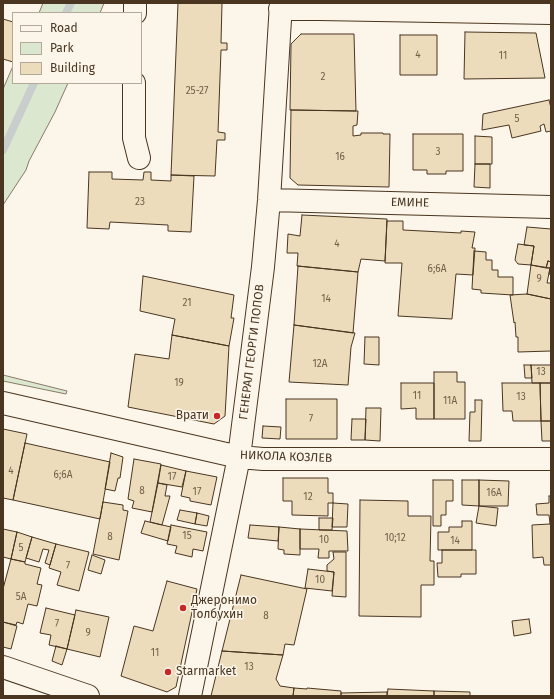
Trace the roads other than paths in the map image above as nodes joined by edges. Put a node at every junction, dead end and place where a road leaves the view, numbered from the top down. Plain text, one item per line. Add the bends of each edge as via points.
1 (280, 6) edge
2 (550, 13) edge
3 (134, 84) edge
4 (139, 158) dead end
5 (269, 200) junction
6 (551, 207) edge
7 (3, 403) edge
8 (239, 457) junction
9 (551, 459) edge
10 (3, 667) edge
11 (88, 696) edge
12 (190, 696) edge

1 - 2 street
1 - 5 street, ГЕНЕРАЛ ГЕОРГИ ПОПОВ
3 - 4 street via 134,138
5 - 6 street, ЕМИНЕ
5 - 8 street, ГЕНЕРАЛ ГЕОРГИ ПОПОВ
7 - 8 street, НИКОЛА КОЗЛЕВ
8 - 9 street, НИКОЛА КОЗЛЕВ
8 - 12 street, ГЕНЕРАЛ ГЕОРГИ ПОПОВ
10 - 11 street

